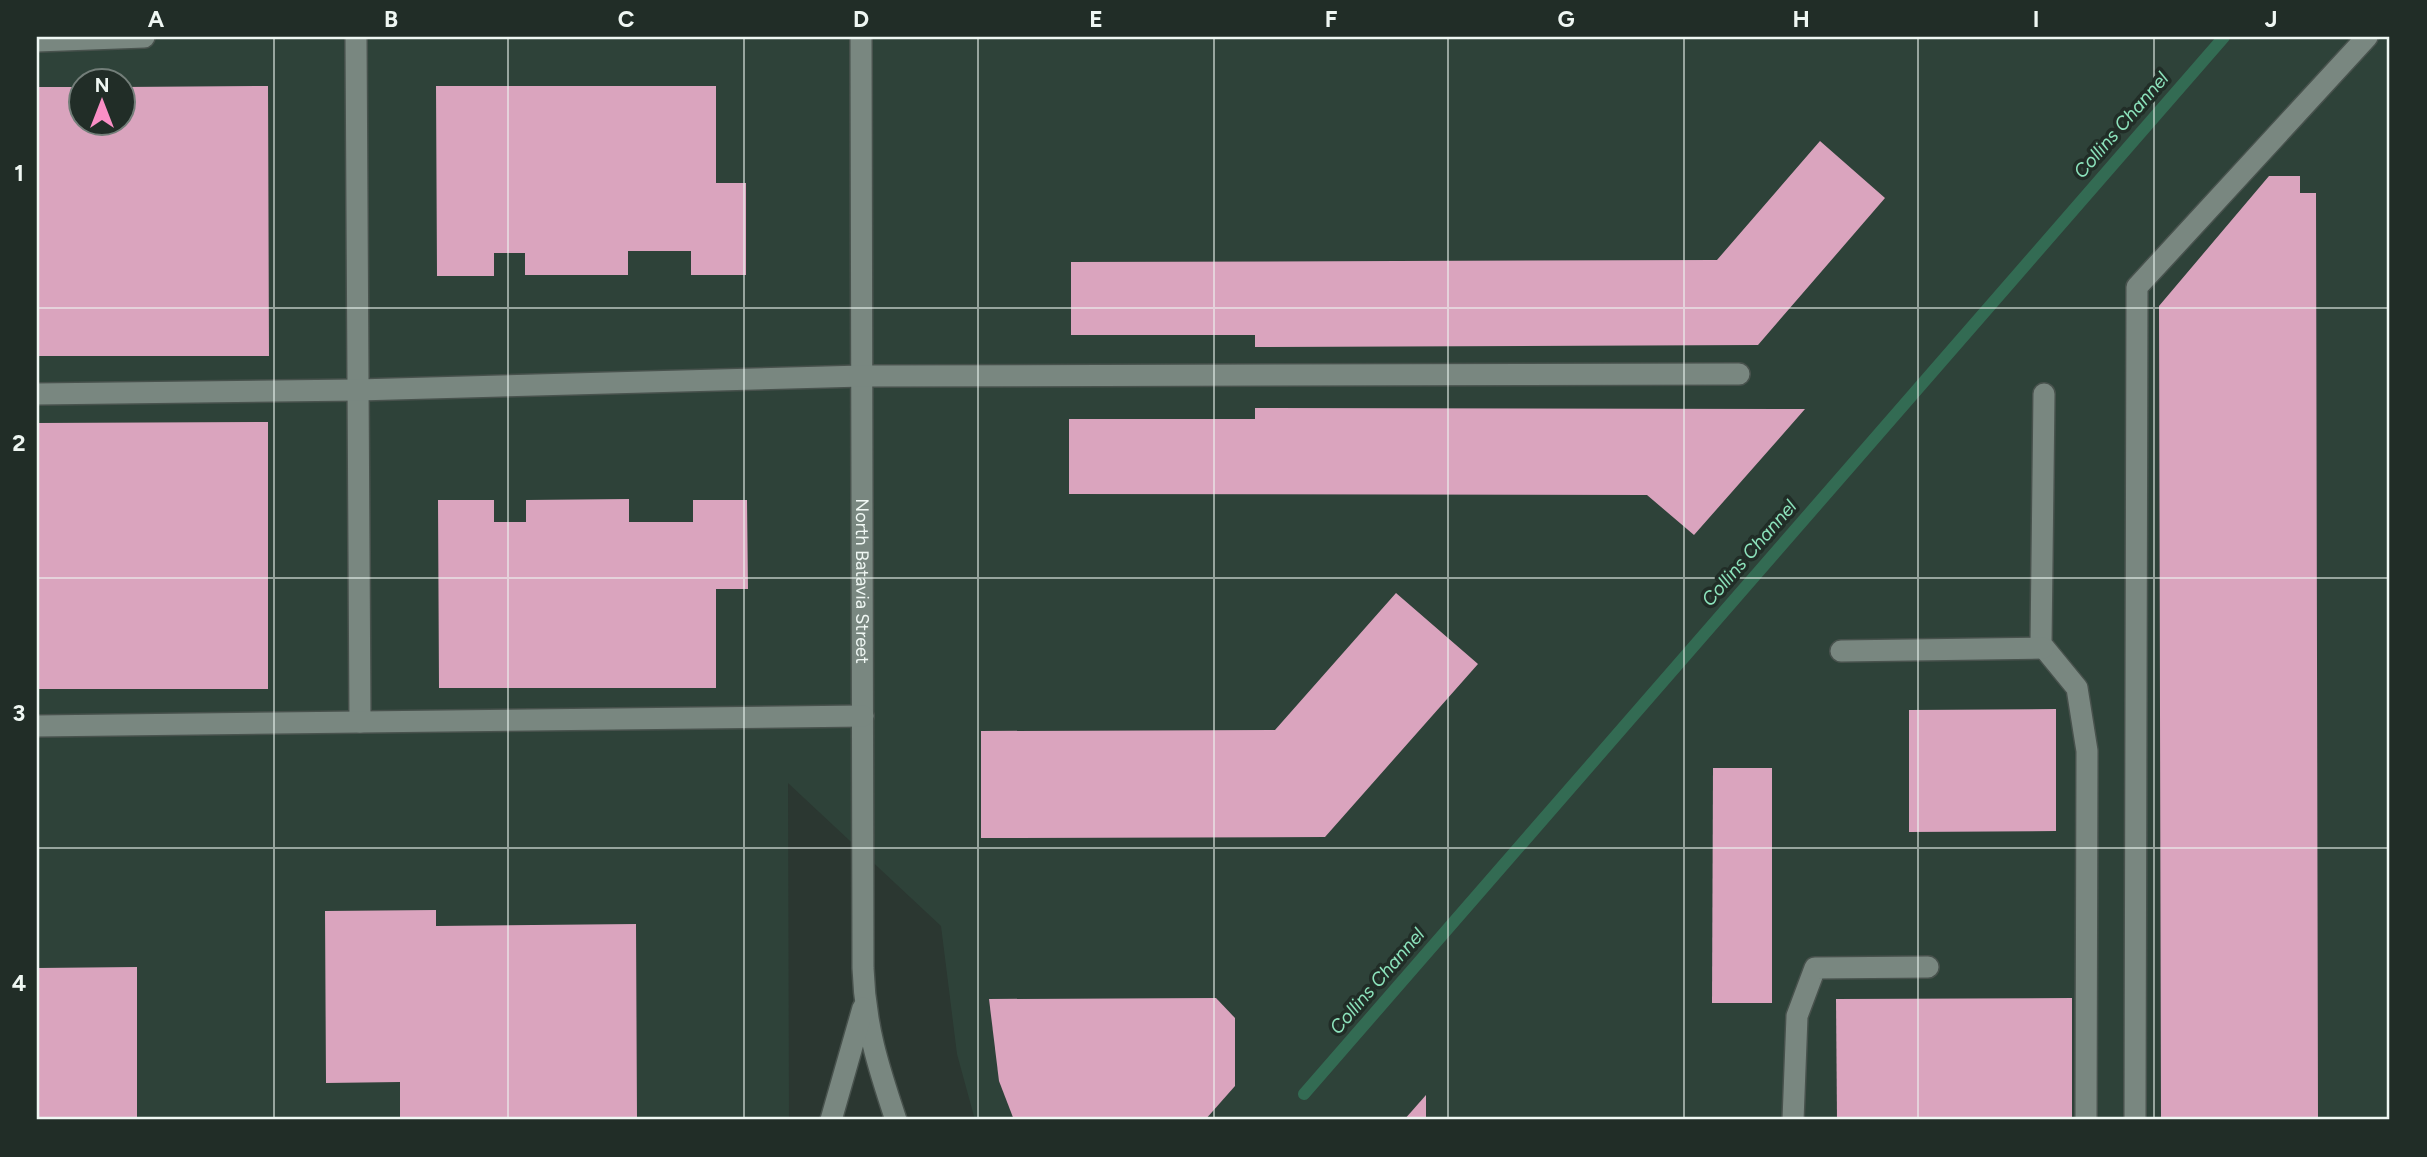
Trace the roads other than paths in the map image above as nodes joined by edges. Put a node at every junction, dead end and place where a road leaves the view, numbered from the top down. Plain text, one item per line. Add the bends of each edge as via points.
1 (144, 37) edge
2 (356, 37) edge
3 (861, 37) edge
4 (2367, 37) edge
5 (37, 41) edge
6 (1739, 374) dead end
7 (862, 376) junction
8 (358, 390) junction
9 (37, 394) edge
10 (2045, 394) dead end
11 (2043, 648) junction
12 (1841, 652) dead end
13 (863, 716) junction
14 (360, 722) junction
15 (37, 726) edge
16 (1928, 967) dead end
17 (864, 1003) junction
18 (831, 1120) edge
19 (896, 1120) edge
20 (1793, 1120) edge
21 (2086, 1120) edge
22 (2135, 1120) edge

1 - 5 street
2 - 8 street
3 - 7 street, North Batavia Street
4 - 22 street via 2137,287
6 - 7 street
7 - 8 street
7 - 13 street, North Batavia Street
8 - 9 street
8 - 14 street
10 - 11 street
11 - 12 street
11 - 21 street via 2077,688 2087,751
13 - 14 street
13 - 17 street, North Batavia Street
14 - 15 street
16 - 20 street via 1815,968 1797,1016
17 - 18 street
17 - 19 street, North Batavia Street via 871,1047

